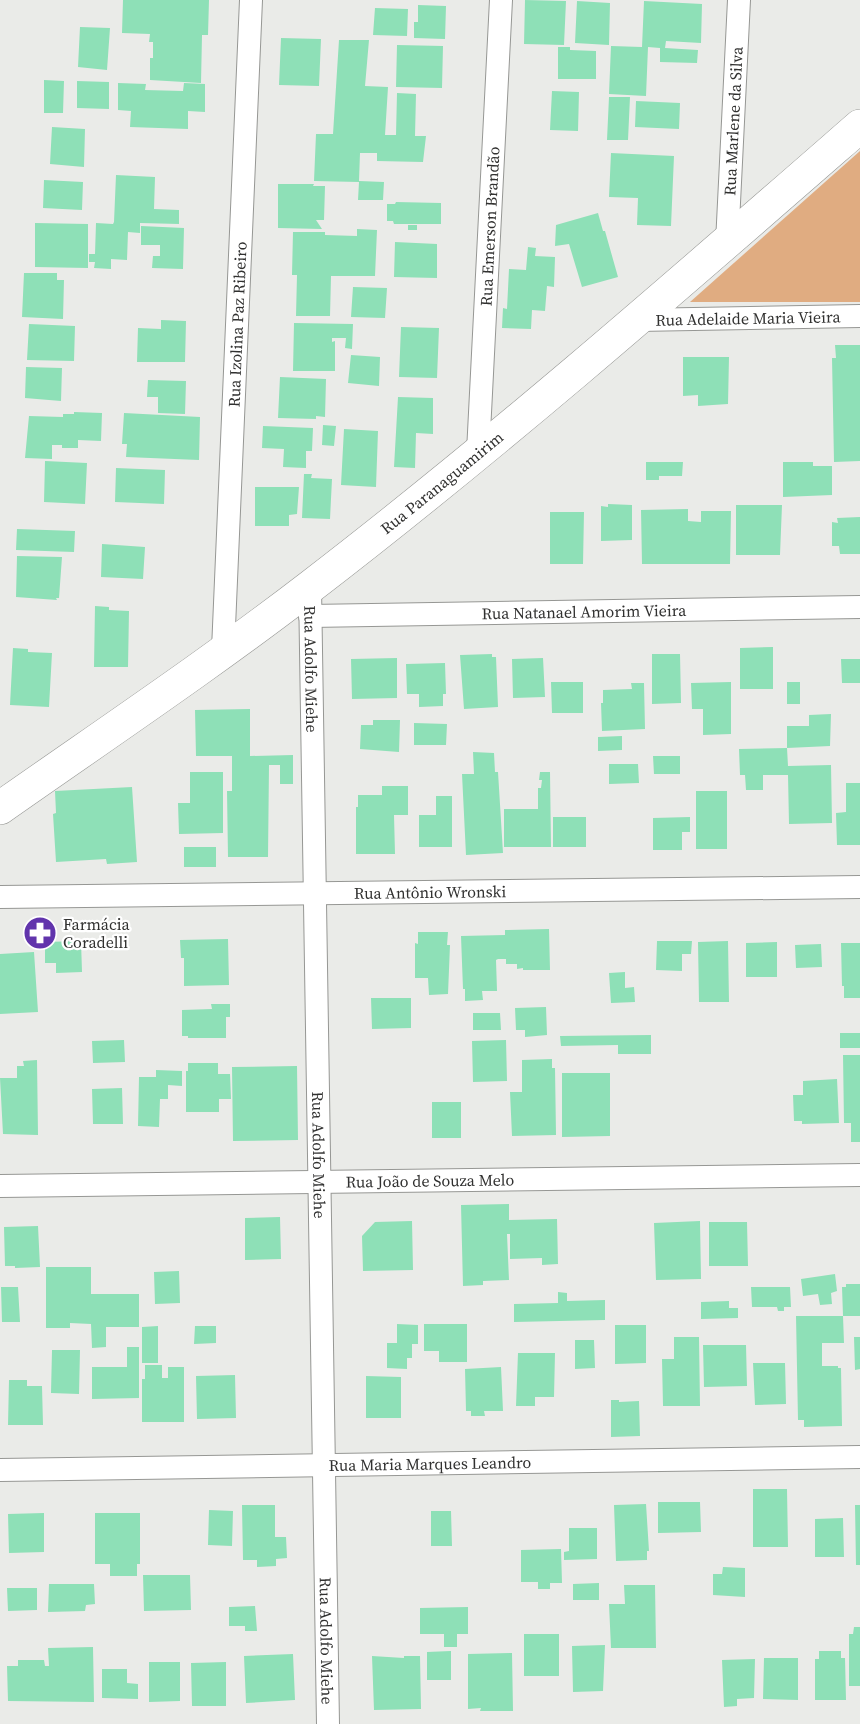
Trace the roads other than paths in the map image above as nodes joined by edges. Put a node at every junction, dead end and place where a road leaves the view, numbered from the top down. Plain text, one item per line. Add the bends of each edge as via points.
1 (251, 0) edge
2 (501, 0) edge
3 (739, 0) edge
4 (860, 126) edge
5 (727, 243) junction
6 (860, 315) edge
7 (637, 320) junction
8 (478, 452) junction
9 (310, 602) junction
10 (860, 607) edge
11 (223, 650) junction
12 (0, 808) edge
13 (860, 887) edge
14 (315, 893) junction
15 (0, 897) edge
16 (860, 1175) edge
17 (319, 1182) junction
18 (0, 1186) edge
19 (860, 1457) edge
20 (324, 1465) junction
21 (0, 1470) edge
22 (328, 1724) edge

1 - 11 street, Rua Izolina Paz Ribeiro
2 - 8 street, Rua Emerson Brandão
3 - 5 street, Rua Marlene da Silva
4 - 5 street, Rua Paranaguamirim
5 - 7 street, Rua Paranaguamirim
6 - 7 street, Rua Adelaide Maria Vieira
7 - 8 street, Rua Paranaguamirim
8 - 9 street, Rua Paranaguamirim
9 - 10 street, Rua Natanael Amorim Vieira
9 - 11 street, Rua Paranaguamirim
9 - 14 street, Rua Adolfo Miehe
11 - 12 street, Rua Paranaguamirim
13 - 14 street, Rua Antônio Wronski
14 - 15 street, Rua Antônio Wronski
14 - 17 street, Rua Adolfo Miehe
16 - 17 street, Rua João de Souza Melo
17 - 18 street, Rua João de Souza Melo
17 - 20 street, Rua Adolfo Miehe
19 - 20 street, Rua Maria Marques Leandro
20 - 21 street, Rua Maria Marques Leandro
20 - 22 street, Rua Adolfo Miehe

